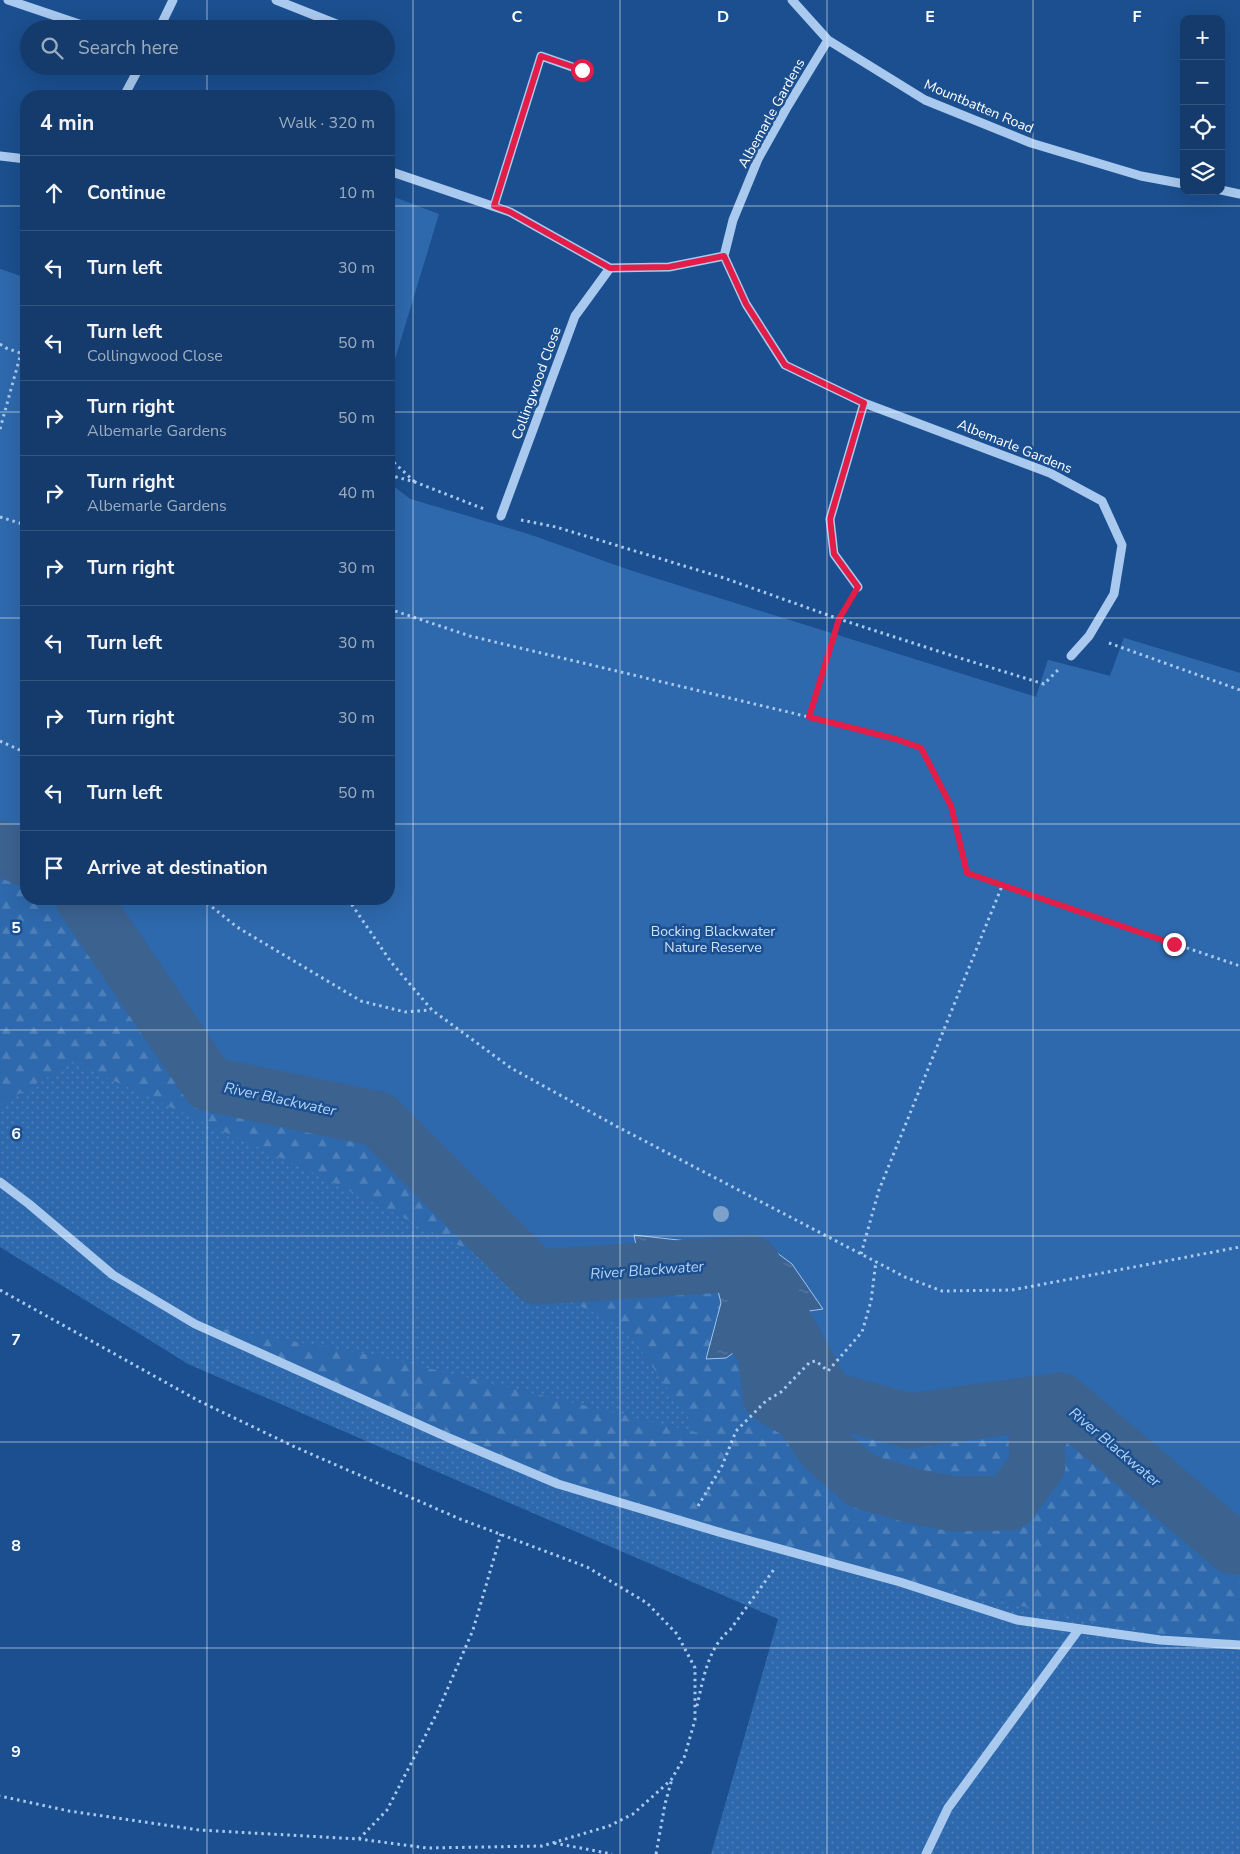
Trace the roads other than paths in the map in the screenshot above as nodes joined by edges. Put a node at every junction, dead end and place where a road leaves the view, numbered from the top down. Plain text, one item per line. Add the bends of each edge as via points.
1 (8, 0) edge
2 (173, 0) edge
3 (276, 0) edge
4 (792, 0) edge
5 (67, 20) edge
6 (163, 20) edge
7 (326, 20) edge
8 (828, 40) junction
9 (582, 70) dead end
10 (135, 75) edge
11 (127, 90) edge
12 (0, 156) edge
13 (20, 158) edge
14 (395, 174) edge
15 (1180, 183) edge
16 (1225, 191) edge
17 (1240, 194) edge
18 (494, 206) junction
19 (724, 256) junction
20 (610, 268) junction
21 (864, 403) junction
22 (501, 516) road end
23 (858, 587) road end
24 (1071, 656) road end
25 (0, 1182) edge
26 (1079, 1629) junction
27 (1240, 1646) edge
28 (926, 1854) edge

1 - 5 street
2 - 6 street
3 - 7 street
4 - 8 street, Mountbatten Road
8 - 15 street, Mountbatten Road via 925,100 1031,143 1141,176
8 - 19 street, Albemarle Gardens via 758,159 733,220
9 - 18 street via 541,56
10 - 11 street
12 - 13 street
14 - 18 street
16 - 17 street
18 - 20 street
19 - 20 street via 669,267
19 - 21 street, Albemarle Gardens via 746,304 785,365
20 - 22 street, Collingwood Close via 575,316
21 - 23 street via 830,519 834,554
21 - 24 street, Albemarle Gardens via 1050,473 1102,501 1122,545 1114,594 1089,636
25 - 26 street via 113,1275 195,1324 558,1484 900,1582 1017,1620
26 - 27 street
26 - 28 street via 948,1808

